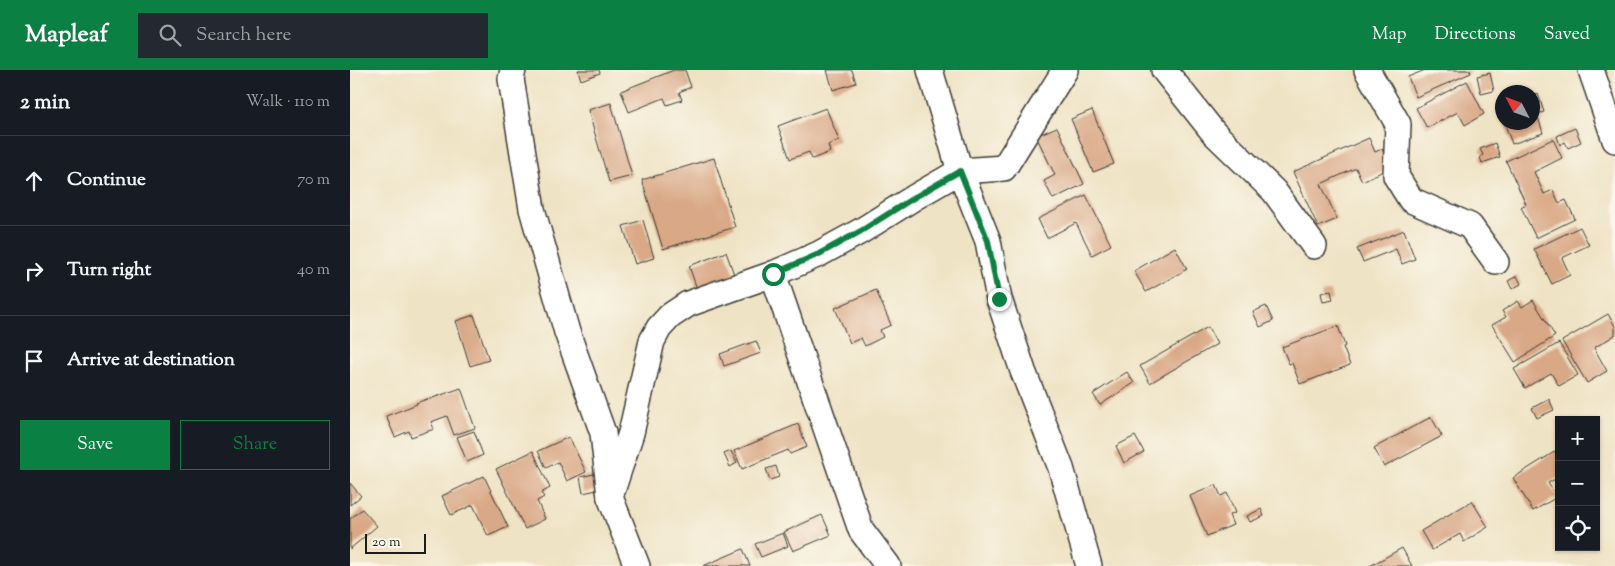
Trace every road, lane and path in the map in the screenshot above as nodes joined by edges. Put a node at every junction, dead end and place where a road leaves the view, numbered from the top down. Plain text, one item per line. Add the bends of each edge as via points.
1 (513, 70) edge
2 (930, 70) edge
3 (1065, 70) edge
4 (1164, 70) edge
5 (1367, 70) edge
6 (1591, 70) edge
7 (1615, 140) edge
8 (960, 171) junction
9 (1314, 246) dead end
10 (1496, 262) dead end
11 (773, 274) junction
12 (610, 497) junction
13 (637, 566) edge
14 (888, 566) edge
15 (1089, 566) edge

1 - 12 street via 511,79 532,209 567,332 603,433
2 - 8 street
3 - 8 street via 1004,168
4 - 9 street via 1214,133 1274,191
5 - 10 street via 1398,124 1396,176 1411,200 1470,226
6 - 7 street
8 - 11 street via 861,231
8 - 15 street via 988,241 999,299 1061,468
11 - 12 street via 688,304 670,316 660,328 652,341 631,433
11 - 14 street via 861,530
12 - 13 street

